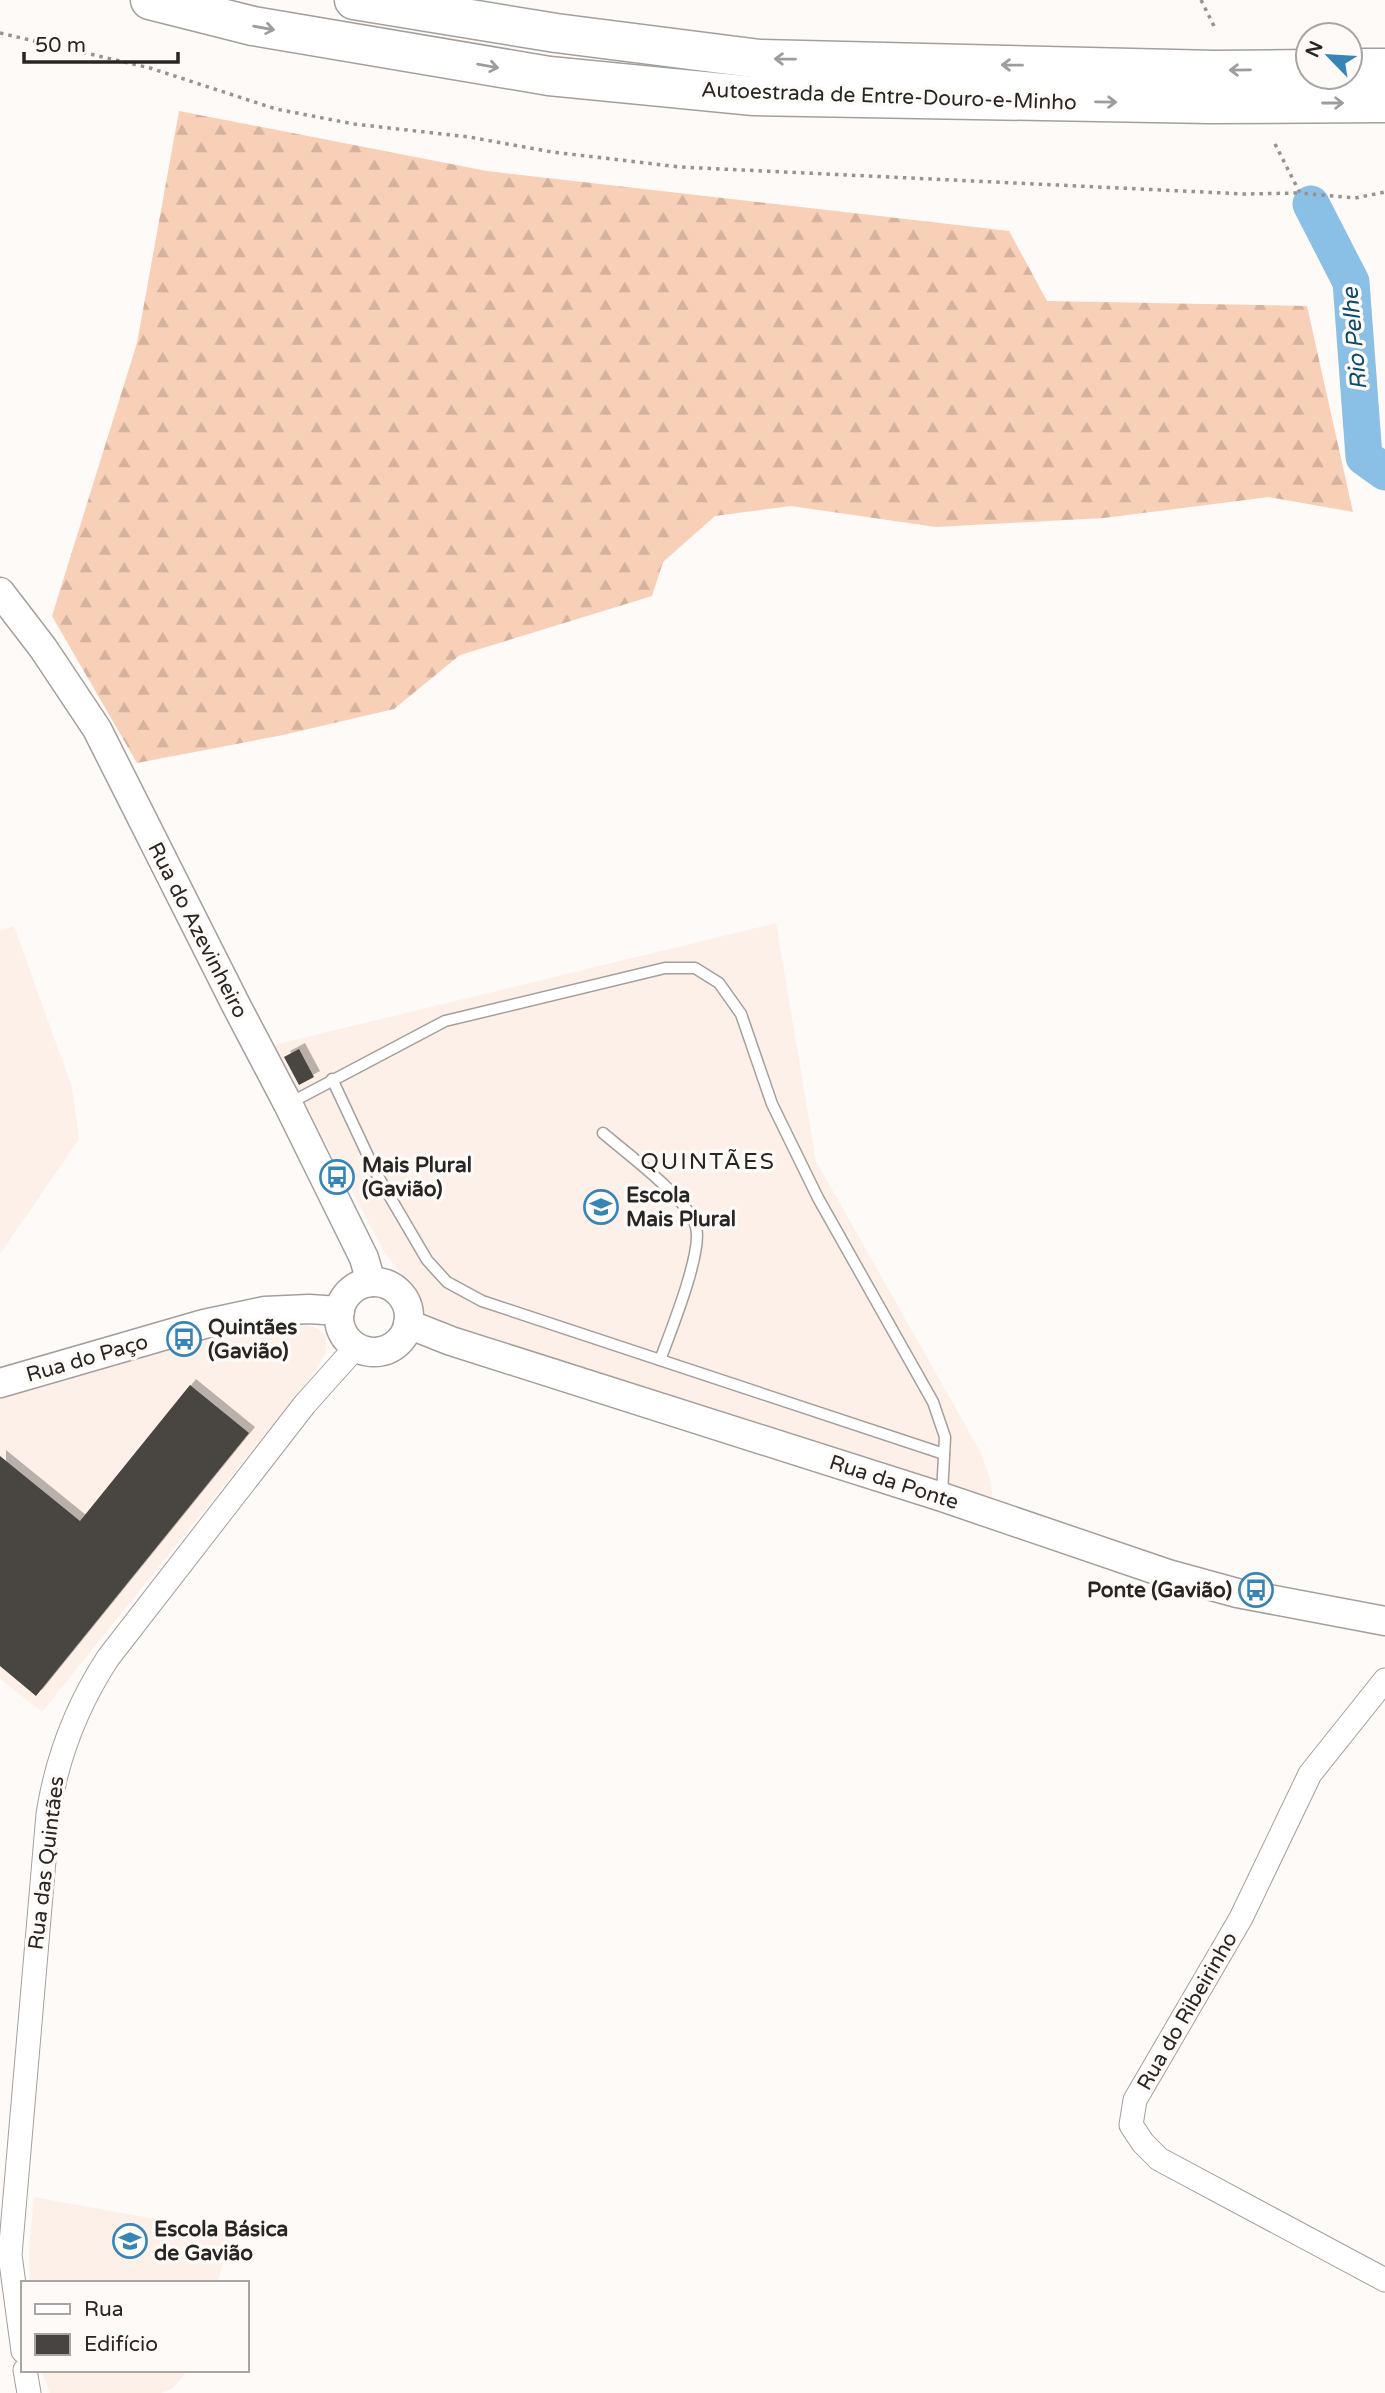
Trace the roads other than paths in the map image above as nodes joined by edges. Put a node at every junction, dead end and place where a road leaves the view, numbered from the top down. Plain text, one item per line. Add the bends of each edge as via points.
1 (150, 0) edge
2 (354, 0) edge
3 (1364, 68) edge
4 (1385, 68) edge
5 (1294, 69) edge
6 (1385, 103) edge
7 (0, 592) edge
8 (332, 1079) junction
9 (288, 1104) junction
10 (603, 1133) dead end
11 (371, 1282) junction
12 (340, 1311) junction
13 (408, 1324) junction
14 (356, 1347) junction
15 (660, 1360) junction
16 (0, 1383) edge
17 (944, 1454) junction
18 (942, 1497) junction
19 (1385, 1621) edge
20 (1385, 1680) edge
21 (1385, 2280) edge
22 (21, 2336) edge
23 (25, 2372) edge
24 (29, 2393) edge

1 -> 6 highway, Autoestrada de Entre-Douro-e-Minho via 253,26 549,76 754,96
5 -> 2 highway, Autoestrada de Entre-Douro-e-Minho via 760,59 556,33
3 - 4 highway
7 - 9 street, Rua do Azevinheiro via 97,729
8 - 9 lane
8 - 15 lane via 376,1173 427,1260 447,1282 482,1301
8 - 17 lane via 445,1021 665,968 695,968 719,982 741,1014 772,1104 818,1198 933,1402 946,1437
9 - 11 street, Rua do Azevinheiro via 364,1258
10 - 15 lane via 685,1205 697,1228 696,1253
11 - 12 street via 350,1291
11 - 13 street via 397,1290 407,1306
12 - 14 street via 342,1332
12 - 16 street, Rua do Paço via 265,1311
13 - 14 street via 397,1343 388,1348 367,1351
13 - 18 street, Rua da Ponte
14 - 22 street, Rua das Quintães via 305,1404 108,1658 68,1734 48,1814 10,2255
15 - 17 lane
17 - 18 lane
18 - 19 street, Rua da Ponte via 1191,1581
20 - 21 street, Rua do Ribeirinho via 1310,1774 1241,1918 1136,2099 1131,2125 1159,2159
23 - 24 street

